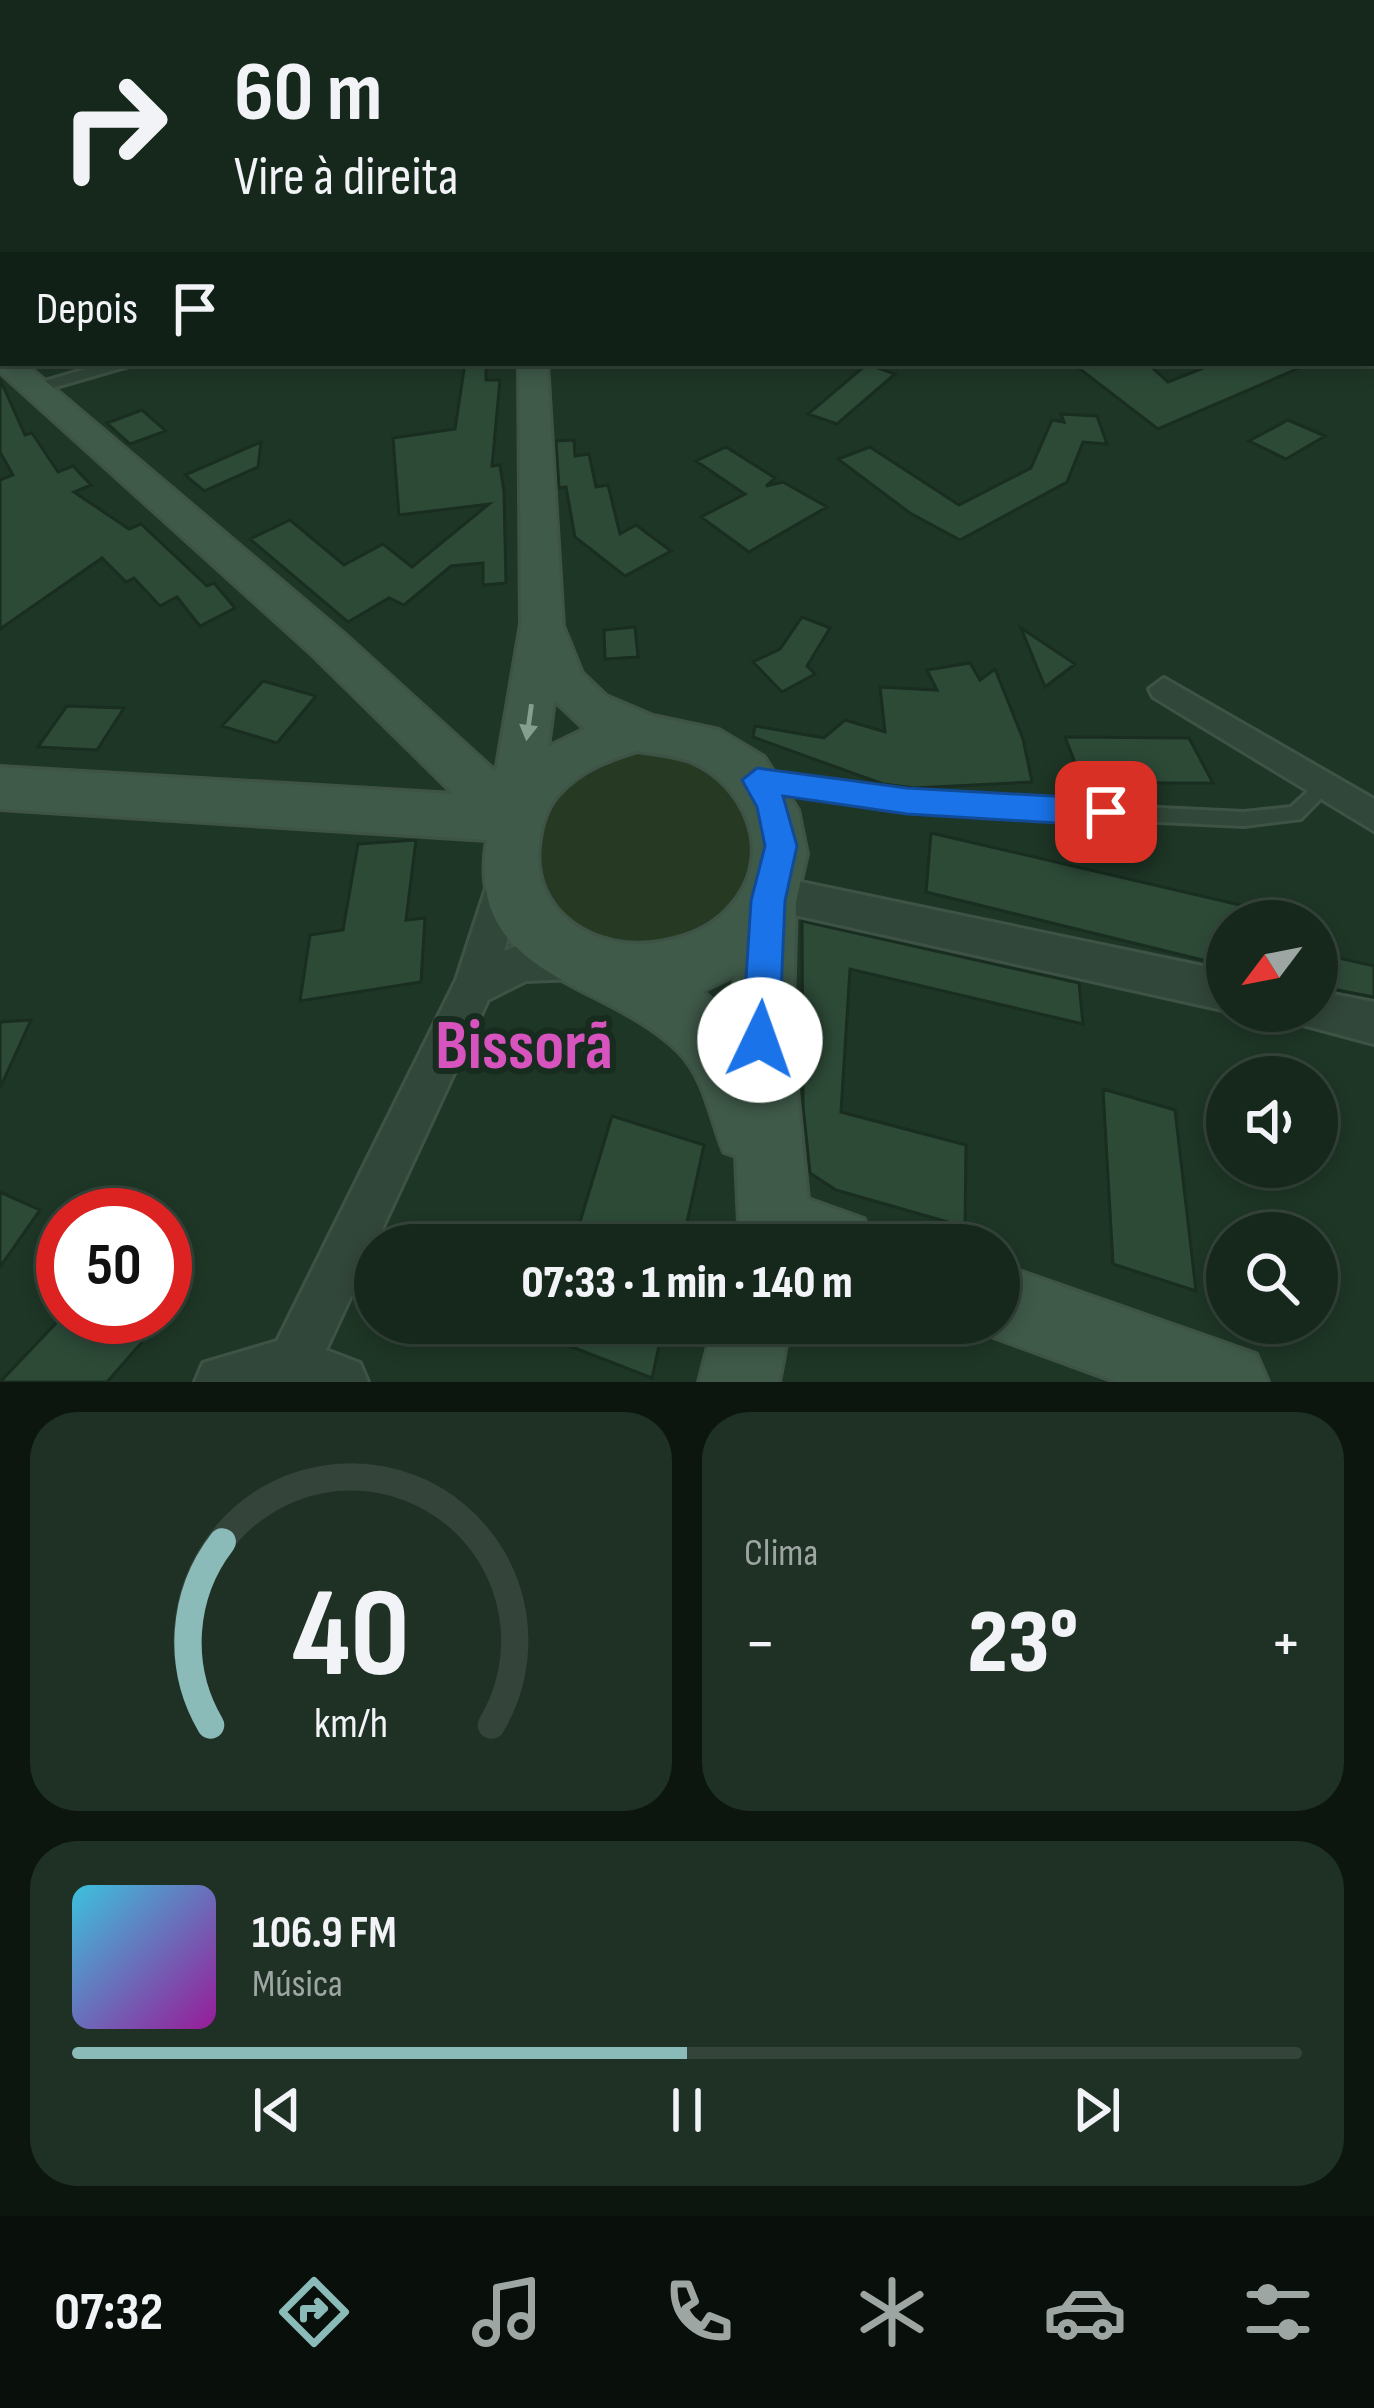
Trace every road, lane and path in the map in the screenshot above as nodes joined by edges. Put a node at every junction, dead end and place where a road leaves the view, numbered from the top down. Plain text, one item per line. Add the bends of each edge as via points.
1 (533, 366) edge
2 (11, 367) edge
3 (542, 623) junction
4 (1163, 689) dead end
5 (647, 732) junction
6 (757, 780) junction
7 (1324, 786) junction
8 (0, 788) edge
9 (1374, 816) edge
10 (511, 843) junction
11 (770, 897) junction
12 (586, 963) junction
13 (474, 986) junction
14 (1206, 987) edge
15 (1338, 1015) edge
16 (1374, 1023) edge
17 (789, 1224) edge
18 (792, 1224) edge
19 (1020, 1309) edge
20 (747, 1344) edge
21 (317, 1373) edge
22 (223, 1382) edge
23 (739, 1382) edge
24 (1228, 1382) edge

1 - 3 main road
2 - 10 main road via 328,644
3 - 5 main road via 569,693 603,719
3 -> 10 main road
4 - 7 street
5 - 6 main road via 716,747
5 - 10 main road via 601,739 562,758 526,796
6 - 7 lane via 968,806 1244,819 1295,814
6 - 11 main road via 779,829 781,863
7 - 9 street
8 - 10 main road
10 - 12 main road via 530,920
10 - 13 street via 499,917
11 - 12 main road via 735,942 704,960 643,974
11 - 14 street
11 - 18 main road via 760,1040
12 - 13 street via 523,962
12 - 17 main road via 707,1033 729,1063
13 - 21 street
15 - 16 street
19 - 24 main road
20 - 23 main road
21 - 22 street via 253,1368

